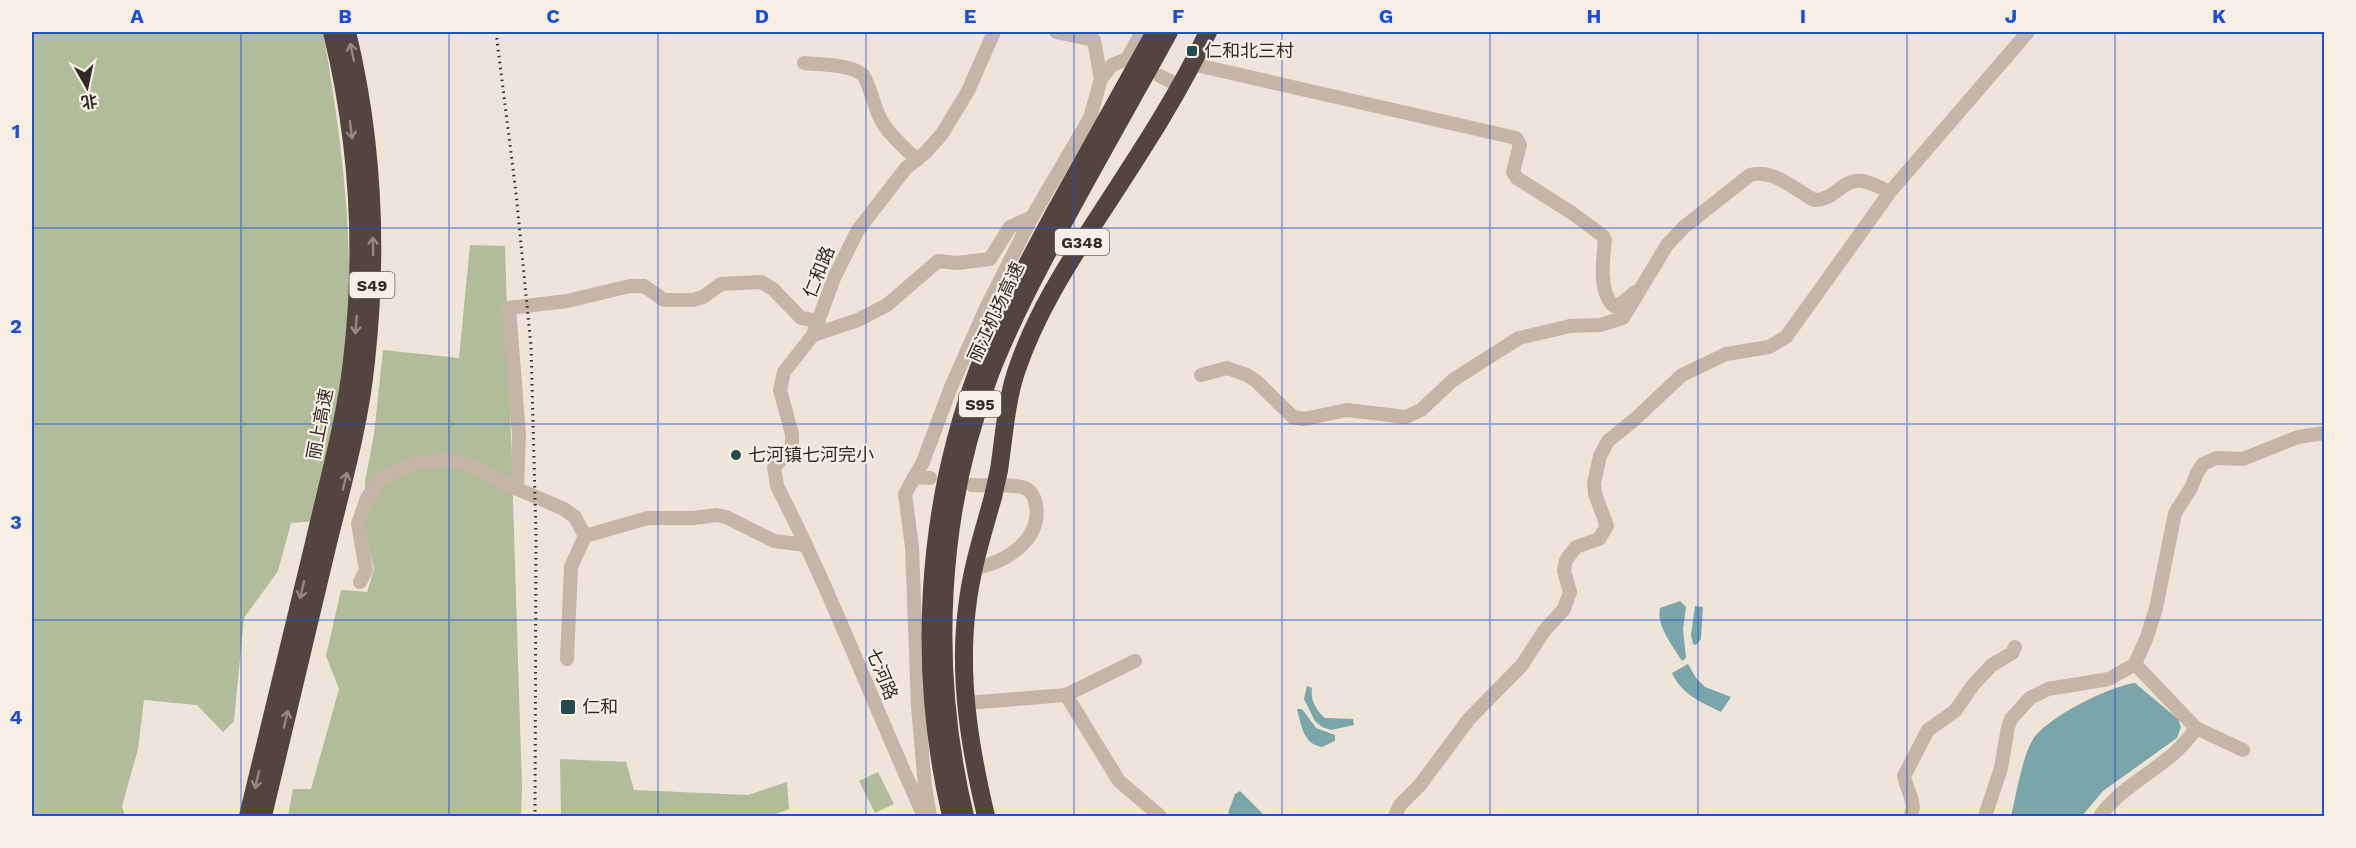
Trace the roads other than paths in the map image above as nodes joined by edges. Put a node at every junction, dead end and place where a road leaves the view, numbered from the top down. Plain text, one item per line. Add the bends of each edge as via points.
1 (332, 32) edge
2 (347, 32) edge
3 (994, 32) edge
4 (1056, 32) edge
5 (1142, 32) edge
6 (1155, 32) edge
7 (1169, 32) edge
8 (1208, 32) edge
9 (2028, 32) edge
10 (804, 63) dead end
11 (1192, 64) junction
12 (1160, 76) dead end
13 (1101, 79) junction
14 (1180, 86) junction
15 (916, 160) junction
16 (1890, 192) junction
17 (1032, 217) junction
18 (1643, 285) junction
19 (819, 321) junction
20 (813, 335) junction
21 (1201, 375) dead end
22 (2325, 433) edge
23 (914, 477) junction
24 (930, 478) dead end
25 (972, 485) dead end
26 (517, 489) junction
27 (323, 535) junction
28 (585, 536) junction
29 (806, 545) junction
30 (975, 568) junction
31 (360, 582) dead end
32 (2015, 647) dead end
33 (567, 659) dead end
34 (1135, 661) dead end
35 (2135, 664) junction
36 (1066, 695) junction
37 (967, 703) junction
38 (2196, 728) junction
39 (2243, 750) dead end
40 (248, 816) edge
41 (262, 816) edge
42 (924, 816) edge
43 (930, 816) edge
44 (951, 816) edge
45 (964, 816) edge
46 (986, 816) edge
47 (1160, 816) edge
48 (1395, 816) edge
49 (1910, 816) edge
50 (1985, 816) edge
51 (2100, 816) edge

1 -> 27 highway, 丽上高速 / S49 via 344,83 353,152 358,291 348,396
27 -> 2 highway, 丽上高速 / S49 via 356,433 372,292 367,151
3 - 15 street, 仁和路 via 958,108 934,143
4 - 13 street via 1094,40
5 - 13 street via 1126,59 1112,64
6 - 44 highway, 丽江机场高速 / S95 via 1017,281 979,369 951,458 937,534 931,623 935,723
7 - 45 highway, 丽江机场高速 / S95 via 1028,287 990,373 964,461 948,547 944,647 949,730
8 - 11 highway, G348
9 - 16 street
10 - 15 street via 861,74 867,80 880,118
11 - 14 highway, G348
11 - 18 street via 1516,138 1520,145 1513,172 1517,178 1603,236 1602,274 1612,306 1622,303
12 - 14 street
13 - 17 street via 1090,118
14 - 30 highway, G348, bridge via 1058,279 1028,342 1011,390 999,470
15 - 19 street, 仁和路 via 858,230 834,278
16 - 18 street via 1854,181 1830,197 1814,201 1768,174 1750,175 1684,227 1667,245
16 - 48 street via 1786,337 1769,347 1726,354 1682,375 1608,441 1594,483 1607,526 1599,539 1576,547 1566,560 1564,571 1570,592 1564,609 1522,665 1469,719
17 - 20 street via 1010,227 990,259 938,261 885,307
17 - 23 street via 981,318
18 - 21 street via 1621,320 1519,338 1453,380 1421,411 1406,417 1347,411 1304,419 1293,417 1247,375 1227,368
19 - 20 street, 仁和路
19 - 26 street via 801,318 773,288 761,282 721,284 693,300 664,300 644,286 630,286 567,301 509,308 519,434
20 - 29 street, 仁和路 via 782,376 780,390 792,443 774,467 777,486
22 - 35 street via 2298,437 2243,459 2216,458 2200,467 2175,513 2156,608
23 - 24 street
23 - 43 street via 905,500 911,532 921,748
25 - 30 street via 1024,488 1034,495 1037,508 1034,526 1022,545 1000,561
26 - 28 street via 572,514
26 - 31 street via 474,465 447,460 412,464 387,474 371,490 358,519 366,570
27 -> 40 highway, 丽上高速 / S49
41 -> 27 highway, 丽上高速 / S49
28 - 29 street via 648,518 717,515 774,540
28 - 33 street via 571,567
29 - 42 street, 七河路
30 - 37 highway, G348 via 965,624
32 - 49 street via 1973,685 1955,711 1928,730 1904,776 1913,805
34 - 36 street
35 - 38 street
35 - 50 street via 2109,679 2040,691 2025,703 2011,719 2001,768
36 - 37 street
36 - 47 street via 1119,782
37 - 46 highway, G348
38 - 39 street
38 - 51 street via 2178,752 2135,782

